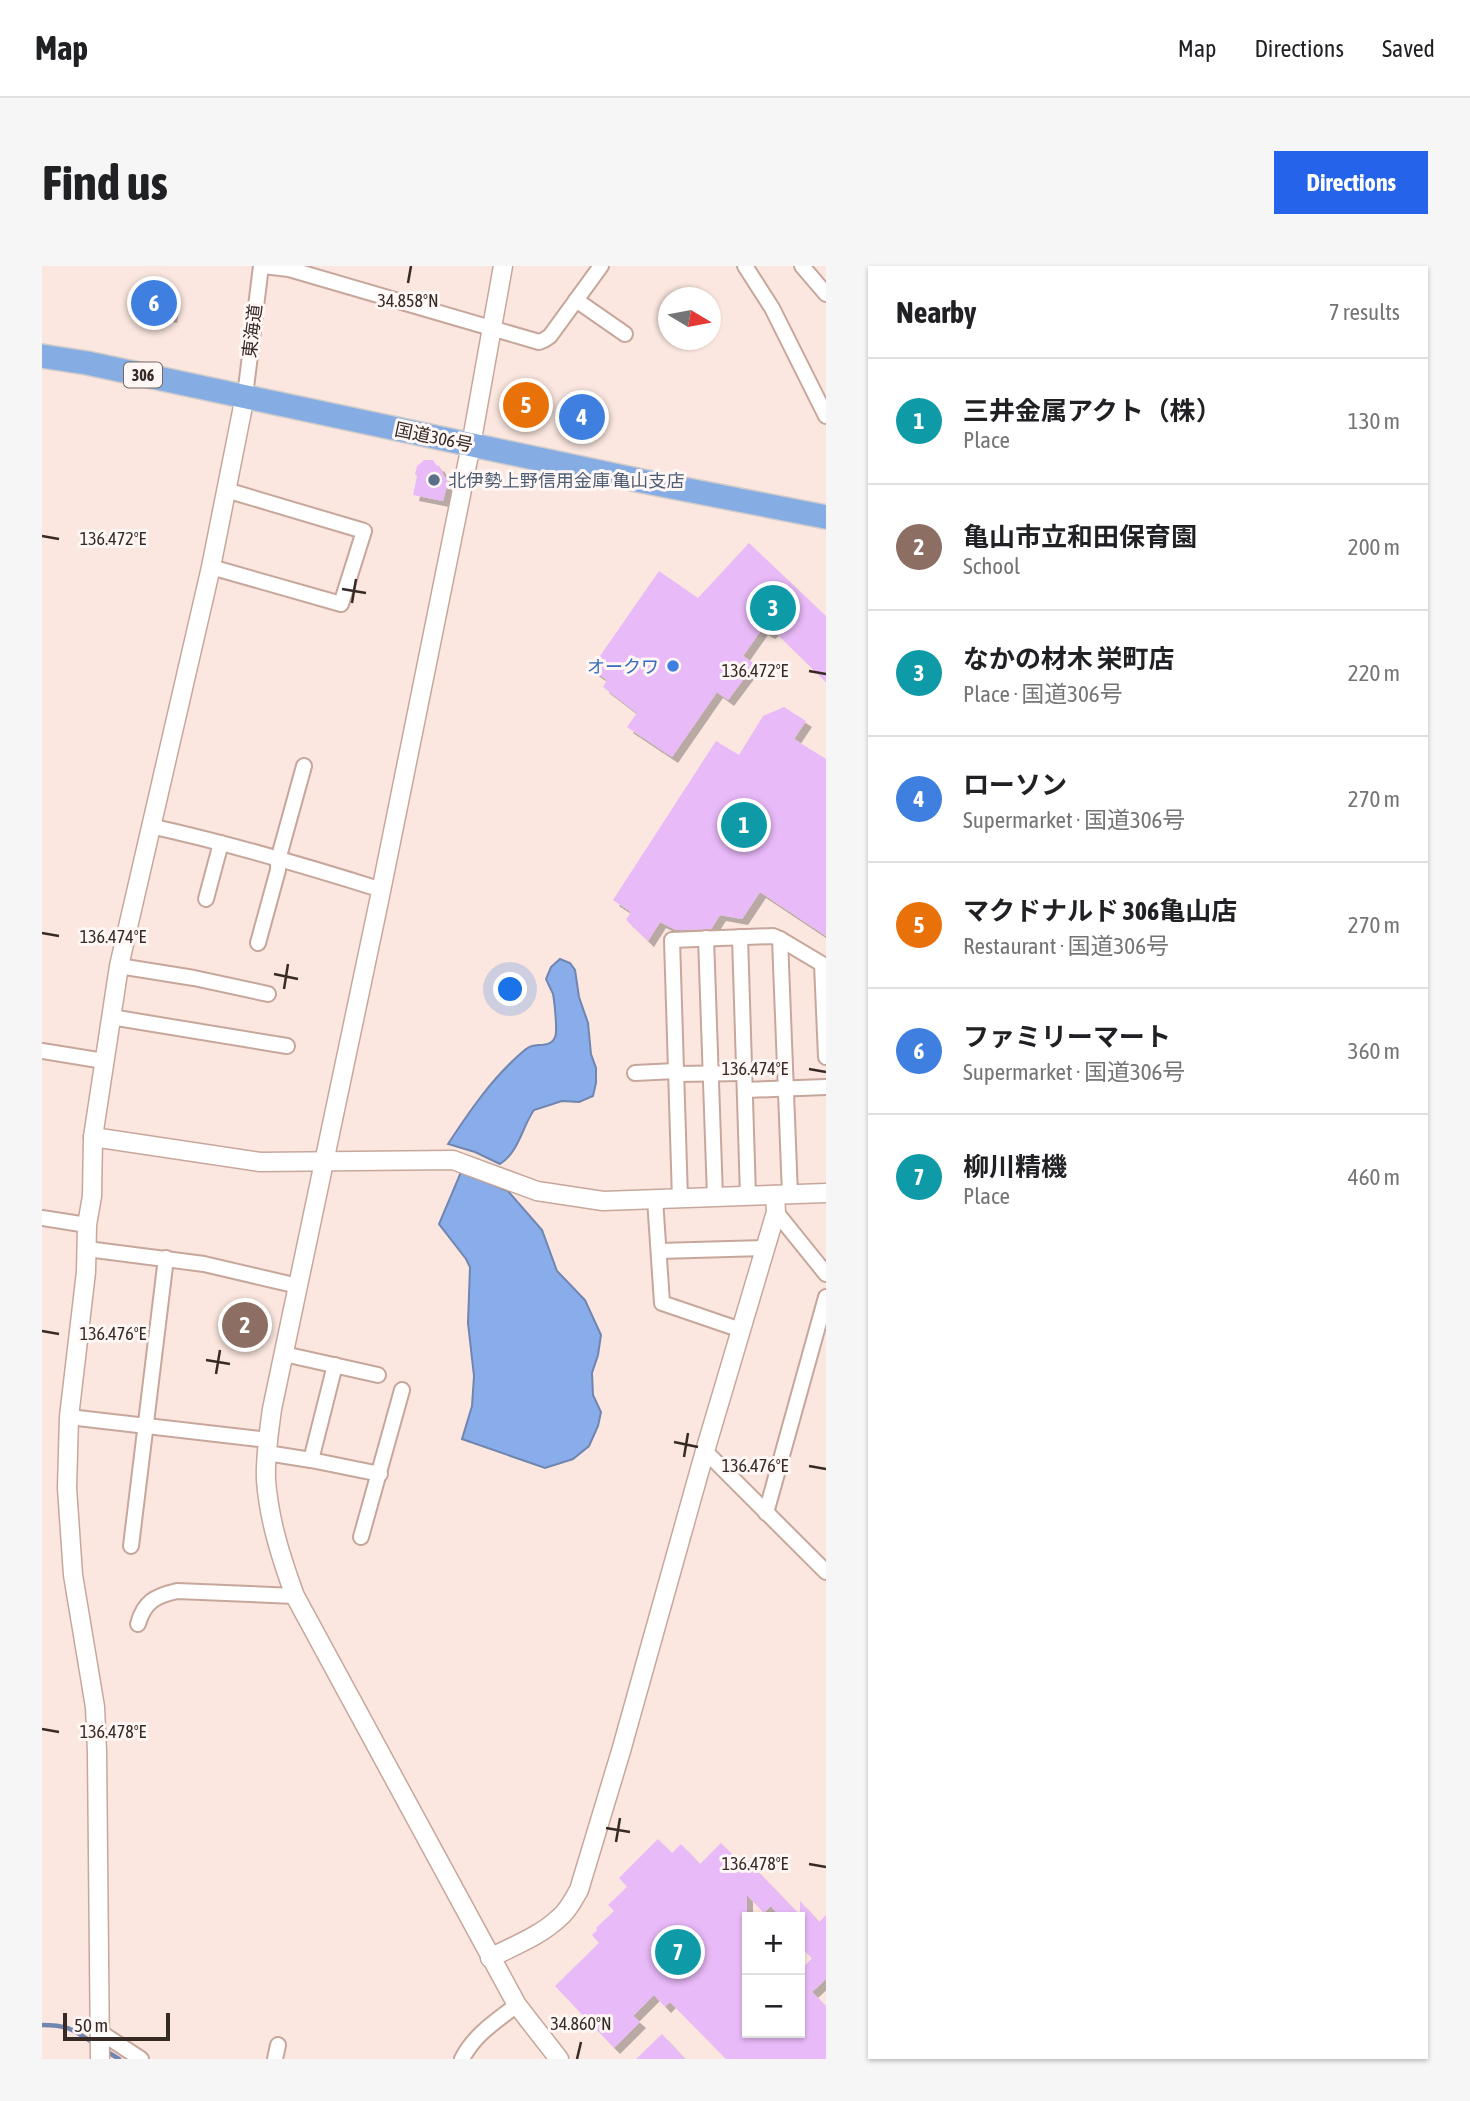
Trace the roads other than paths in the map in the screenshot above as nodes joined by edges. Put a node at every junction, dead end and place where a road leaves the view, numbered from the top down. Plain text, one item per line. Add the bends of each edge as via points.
1 (262, 266) edge
2 (503, 266) edge
3 (601, 266) edge
4 (745, 266) edge
5 (802, 266) edge
6 (826, 294) edge
7 (576, 300) junction
8 (493, 327) junction
9 (625, 334) dead end
10 (42, 356) edge
11 (244, 396) junction
12 (826, 416) edge
13 (471, 445) junction
14 (226, 490) junction
15 (826, 517) edge
16 (211, 567) junction
17 (304, 766) dead end
18 (150, 826) junction
19 (221, 843) junction
20 (278, 860) junction
21 (382, 890) junction
22 (206, 899) dead end
23 (740, 937) junction
24 (706, 938) junction
25 (780, 939) junction
26 (258, 943) dead end
27 (120, 966) junction
28 (824, 966) edge
29 (268, 995) dead end
30 (111, 1017) junction
31 (287, 1046) dead end
32 (42, 1051) edge
33 (826, 1056) edge
34 (104, 1061) junction
35 (635, 1073) dead end
36 (676, 1073) junction
37 (711, 1073) junction
38 (744, 1073) junction
39 (826, 1087) edge
40 (785, 1089) junction
41 (745, 1090) junction
42 (93, 1138) junction
43 (324, 1162) junction
44 (826, 1194) edge
45 (748, 1196) junction
46 (715, 1197) junction
47 (655, 1199) junction
48 (680, 1199) junction
49 (780, 1201) junction
50 (42, 1218) edge
51 (87, 1225) junction
52 (765, 1248) junction
53 (87, 1249) junction
54 (659, 1251) junction
55 (166, 1258) junction
56 (826, 1274) edge
57 (298, 1286) junction
58 (826, 1297) edge
59 (741, 1330) junction
60 (284, 1354) junction
61 (335, 1365) junction
62 (378, 1375) dead end
63 (402, 1390) dead end
64 (69, 1417) junction
65 (147, 1426) junction
66 (267, 1446) junction
67 (705, 1451) junction
68 (312, 1460) junction
69 (380, 1474) junction
70 (766, 1513) junction
71 (360, 1537) dead end
72 (131, 1546) dead end
73 (825, 1565) edge
74 (295, 1596) junction
75 (138, 1625) dead end
76 (490, 1958) junction
77 (517, 2005) junction
78 (100, 2034) junction
79 (99, 2058) edge
80 (141, 2059) edge
81 (462, 2059) edge
82 (559, 2059) edge

1 - 8 street via 289,269
1 - 11 street, 東海道
2 - 8 street
3 - 7 street
4 - 12 street via 772,308
5 - 6 street
7 - 8 street via 544,341
7 - 9 street
8 - 13 street
10 - 11 highway, 国道306号 / 306
11 - 13 highway, 国道306号 / 306
11 - 14 street
13 - 15 highway, 国道306号 / 306
13 - 21 street
14 - 16 street
14 - 16 street via 364,531 341,604
16 - 18 street
17 - 20 street
18 - 19 street
18 - 27 street
19 - 20 street
19 - 22 street
20 - 21 street
20 - 26 street
21 - 43 street
23 - 24 street
23 - 25 street
23 - 38 street
24 - 36 street via 672,940
24 - 37 street
25 - 28 street
25 - 40 street
27 - 29 street
27 - 30 street
28 - 33 street
30 - 31 street
30 - 34 street
32 - 34 street
34 - 42 street
35 - 36 street
36 - 37 street
36 - 48 street
37 - 38 street
37 - 46 street
38 - 41 street
39 - 40 street
40 - 41 street
40 - 49 street
41 - 45 street
42 - 43 street via 260,1162
42 - 51 street
43 - 47 street via 453,1160 537,1191 603,1201
43 - 57 street
44 - 49 street
45 - 46 street
45 - 49 street
46 - 48 street
47 - 48 street
47 - 54 street
49 - 52 street
49 - 56 street
50 - 51 street
51 - 53 street
52 - 54 street
52 - 59 street
53 - 55 street
53 - 64 street
54 - 59 street via 662,1303
55 - 57 street
55 - 65 street
57 - 60 street
58 - 70 street
59 - 67 street
60 - 61 street
60 - 66 street
61 - 62 street
61 - 68 street
63 - 69 street
64 - 65 street
64 - 78 street via 67,1488 73,1575 95,1707
65 - 66 street
65 - 72 street
66 - 68 street
66 - 74 street via 270,1512
67 - 70 street
67 - 76 street via 579,1890 560,1918
68 - 69 street
69 - 71 street
70 - 73 street
74 - 75 street via 177,1591 152,1600 141,1612
74 - 76 street
76 - 77 street
77 - 81 street via 475,2039
77 - 82 street
78 - 79 street
78 - 80 street

